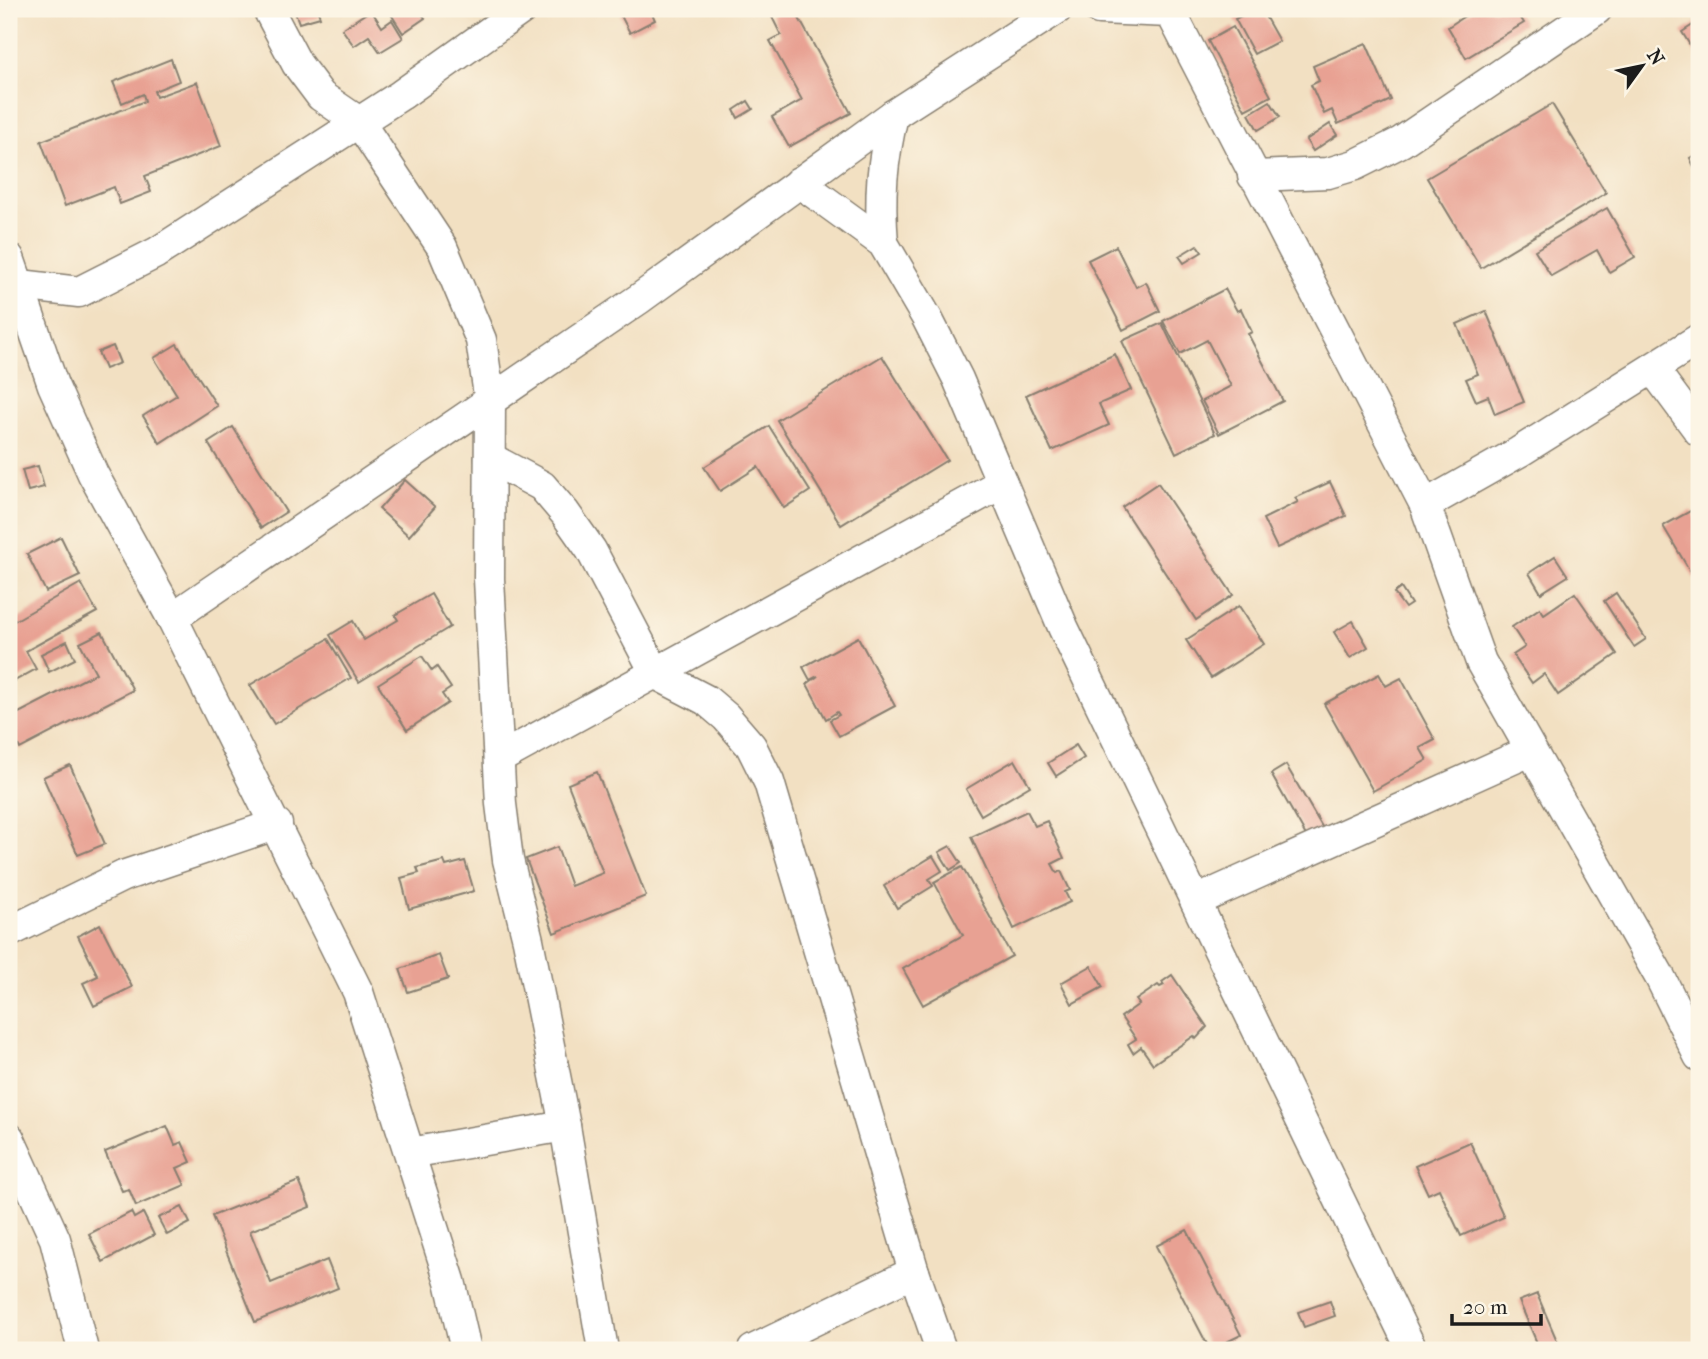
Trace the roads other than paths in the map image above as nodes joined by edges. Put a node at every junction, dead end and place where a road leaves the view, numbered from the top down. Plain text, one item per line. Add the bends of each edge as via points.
1 (268, 9) edge
2 (522, 9) edge
3 (1057, 9) edge
4 (1099, 9) edge
5 (1597, 9) edge
6 (1169, 10) edge
7 (893, 115) junction
8 (359, 122) junction
9 (1253, 176) junction
10 (799, 182) junction
11 (883, 243) junction
12 (14, 272) edge
13 (1699, 339) edge
14 (1653, 369) junction
15 (490, 402) junction
16 (1699, 430) edge
17 (490, 458) junction
18 (1002, 483) junction
19 (1425, 505) junction
20 (172, 618) junction
21 (656, 674) junction
22 (1530, 751) junction
23 (500, 758) junction
24 (277, 824) junction
25 (1196, 901) junction
26 (9, 932) edge
27 (1699, 1056) edge
28 (565, 1126) junction
29 (9, 1138) edge
30 (410, 1153) junction
31 (914, 1272) junction
32 (83, 1350) edge
33 (466, 1350) edge
34 (603, 1350) edge
35 (753, 1350) edge
36 (941, 1350) edge
37 (1412, 1350) edge

1 - 8 street via 297,64 321,96
2 - 8 street
3 - 7 street
4 - 6 street
5 - 9 street via 1401,142 1355,165 1328,173
6 - 9 street
7 - 10 street
7 - 11 street via 881,165
8 - 12 street via 204,225 79,292
8 - 15 street via 453,270 481,340
9 - 19 street
10 - 11 street
10 - 15 street
11 - 18 street via 928,318
12 - 20 street via 53,386 93,474
13 - 14 street
14 - 16 street
14 - 19 street
15 - 17 street
15 - 20 street
17 - 21 street via 542,486 565,513 591,550
17 - 23 street via 489,579
18 - 21 street
18 - 25 street via 1063,627
19 - 22 street via 1481,662
20 - 24 street
21 - 23 street
21 - 31 street via 706,700 726,718 751,746 769,782
22 - 25 street
22 - 27 street via 1660,977
23 - 28 street via 508,860
24 - 26 street via 123,876
24 - 30 street via 358,992
25 - 37 street
28 - 30 street
28 - 34 street
29 - 32 street via 55,1239
30 - 33 street
31 - 35 street
31 - 36 street

